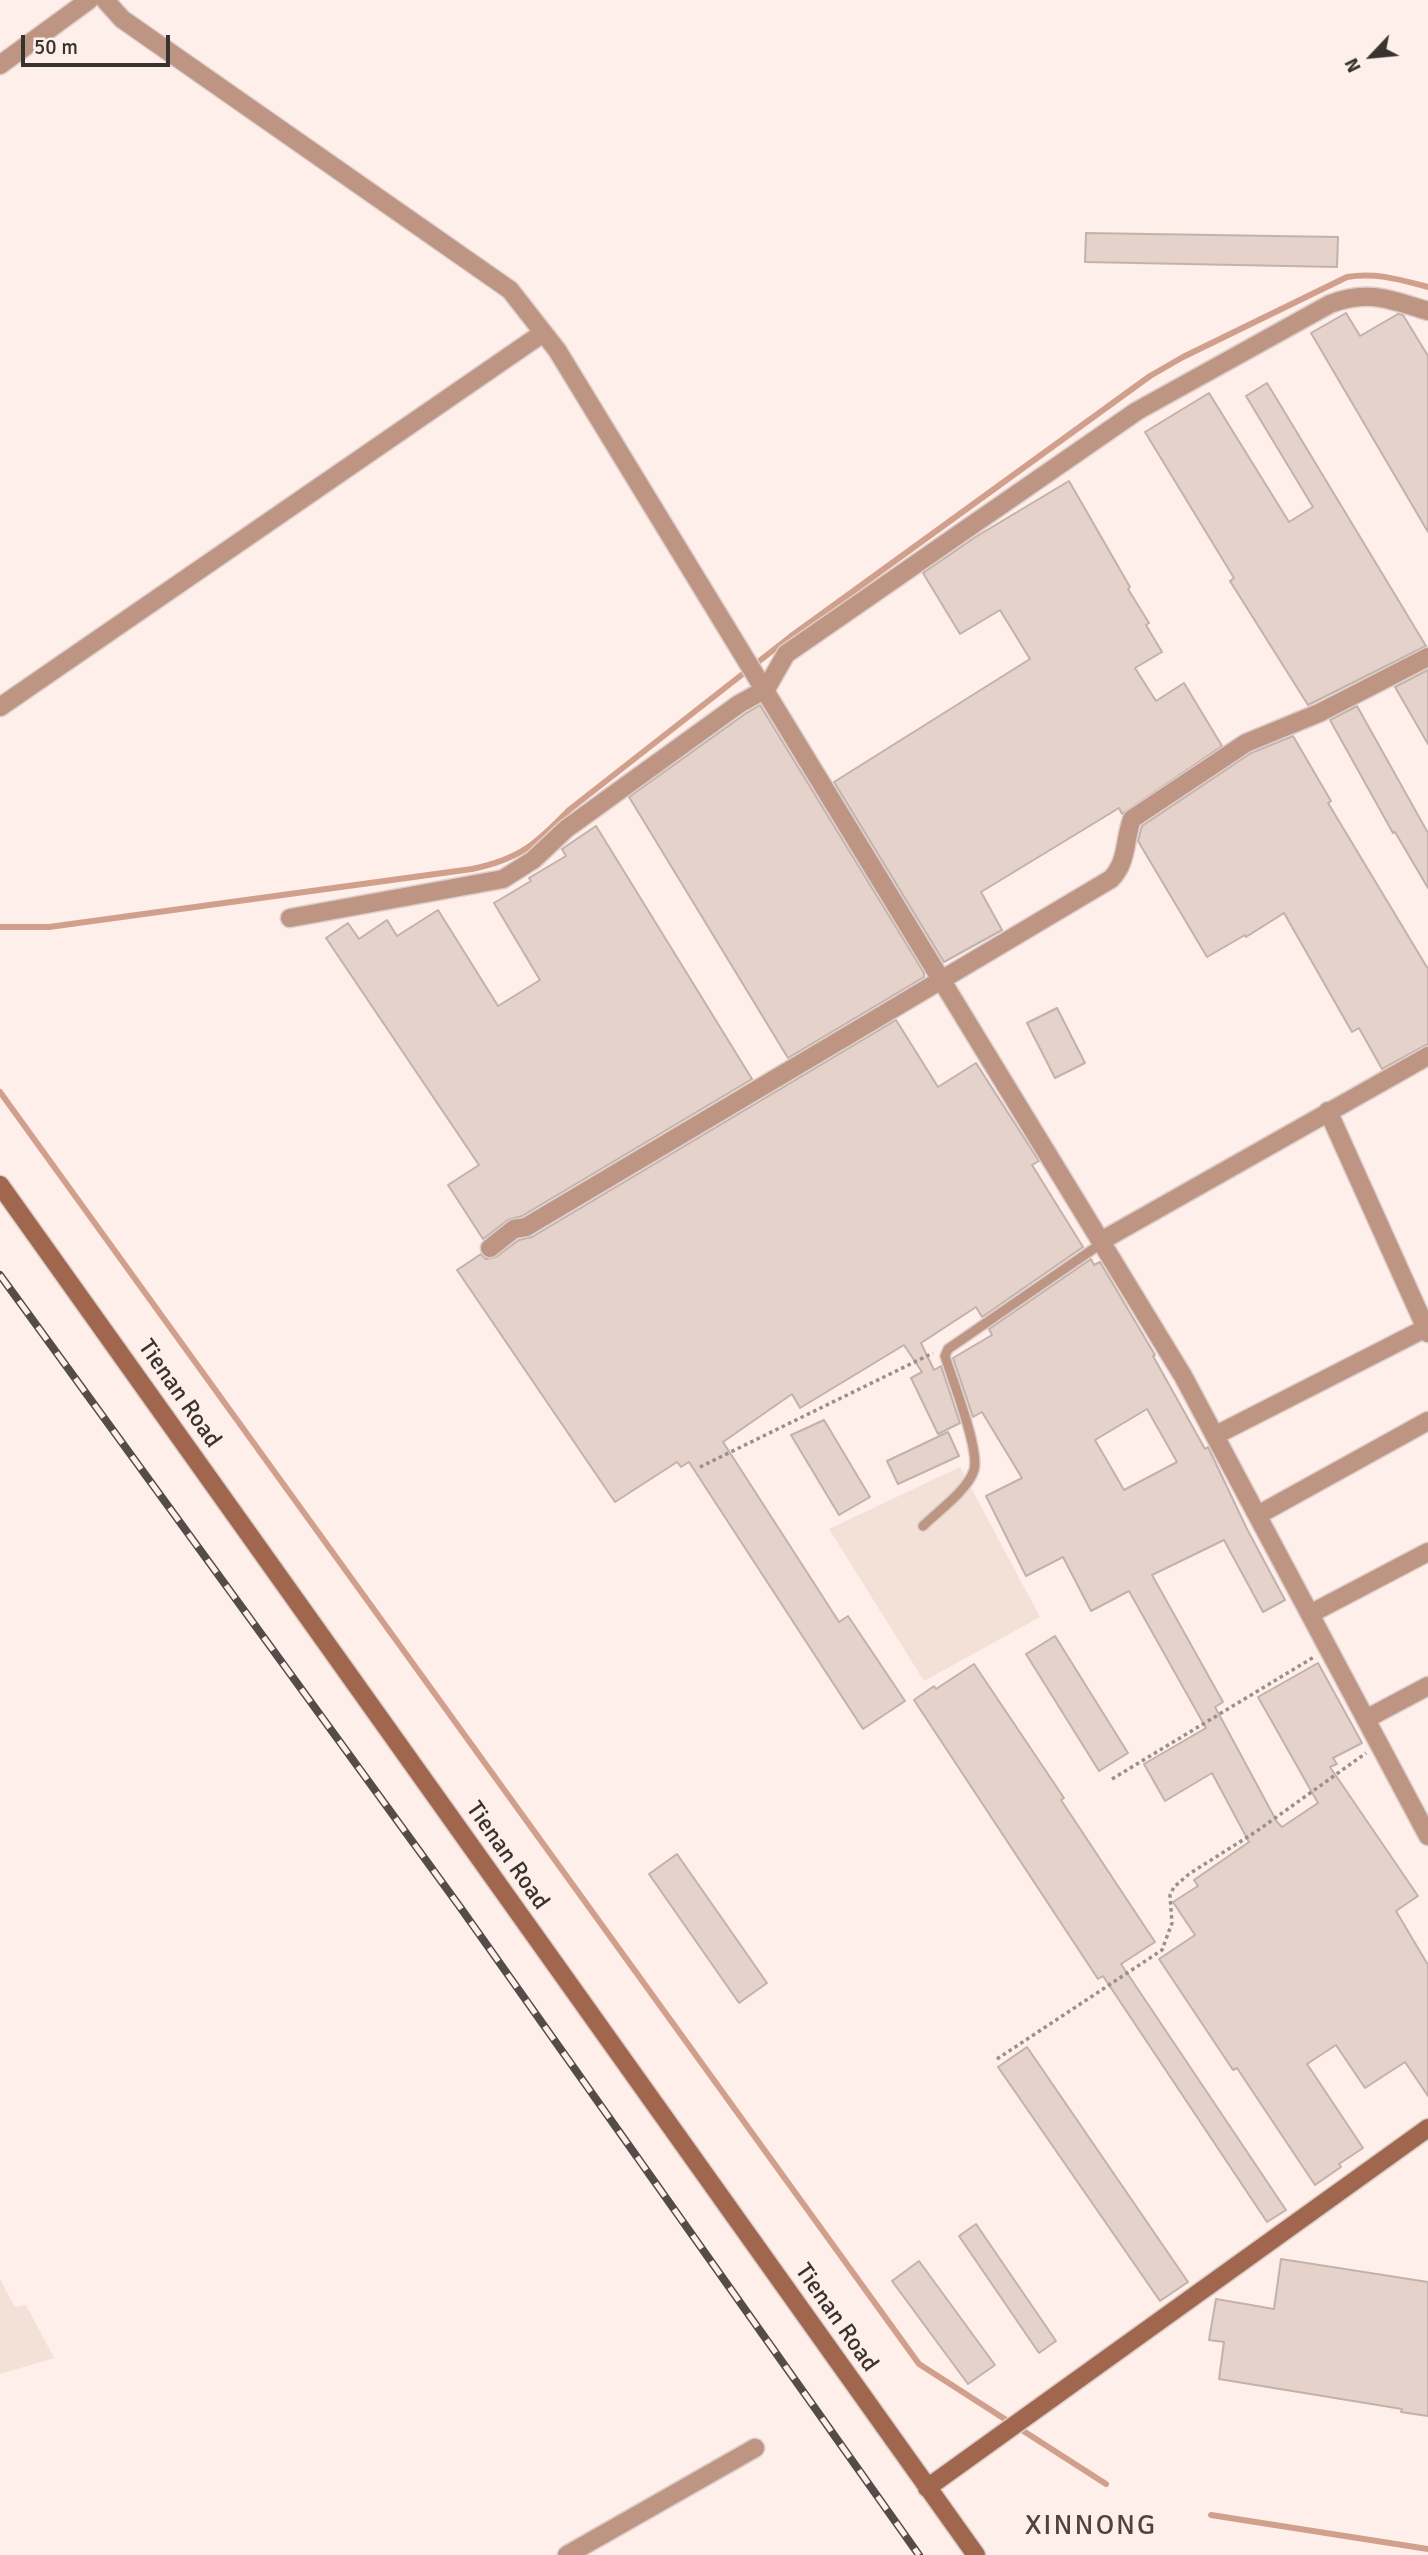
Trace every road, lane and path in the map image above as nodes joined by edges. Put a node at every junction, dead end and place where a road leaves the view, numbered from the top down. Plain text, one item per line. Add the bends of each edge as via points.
1 (89, 0) edge
2 (105, 0) edge
3 (0, 65) edge
4 (1428, 311) edge
5 (543, 333) junction
6 (1428, 657) edge
7 (761, 681) junction
8 (0, 707) edge
9 (290, 918) dead end
10 (942, 979) junction
11 (1428, 1056) edge
12 (1328, 1111) junction
13 (0, 1185) edge
14 (1102, 1242) junction
15 (490, 1248) dead end
16 (1427, 1331) edge
17 (948, 1349) junction
18 (1428, 1421) edge
19 (1216, 1435) junction
20 (700, 1467) dead end
21 (1258, 1515) junction
22 (923, 1526) dead end
23 (1428, 1552) edge
24 (1310, 1614) junction
25 (1329, 1648) junction
26 (1428, 1686) edge
27 (1366, 1719) junction
28 (1379, 1744) junction
29 (1112, 1779) dead end
30 (1425, 1824) edge
31 (997, 2059) dead end
32 (1428, 2128) edge
33 (755, 2448) dead end
34 (927, 2488) junction
35 (567, 2555) edge
36 (976, 2555) edge

1 - 3 street
2 - 5 street via 122,19 510,290
4 - 7 street via 1374,295 1347,297 1137,411 786,654
5 - 7 street
5 - 8 street
6 - 10 street via 1227,754 1132,819 1122,865 1111,879
7 - 9 street via 739,704 503,879
7 - 10 street
10 - 14 street
10 - 15 street via 526,1227 514,1229
11 - 12 street
12 - 14 street
12 - 16 street
13 - 34 street, Tienan Road
14 - 17 lane
14 - 19 street
16 - 19 street
17 - 20 path
17 - 22 lane via 945,1356 972,1441 974,1469
18 - 21 street
19 - 21 street
21 - 24 street
23 - 24 street
24 - 25 street
25 - 27 street
25 - 29 path
26 - 27 street
27 - 28 street
28 - 30 street
28 - 31 path via 1174,1887 1170,1895 1172,1923 1162,1950
32 - 34 street
33 - 35 street
34 - 36 street, Tienan Road

